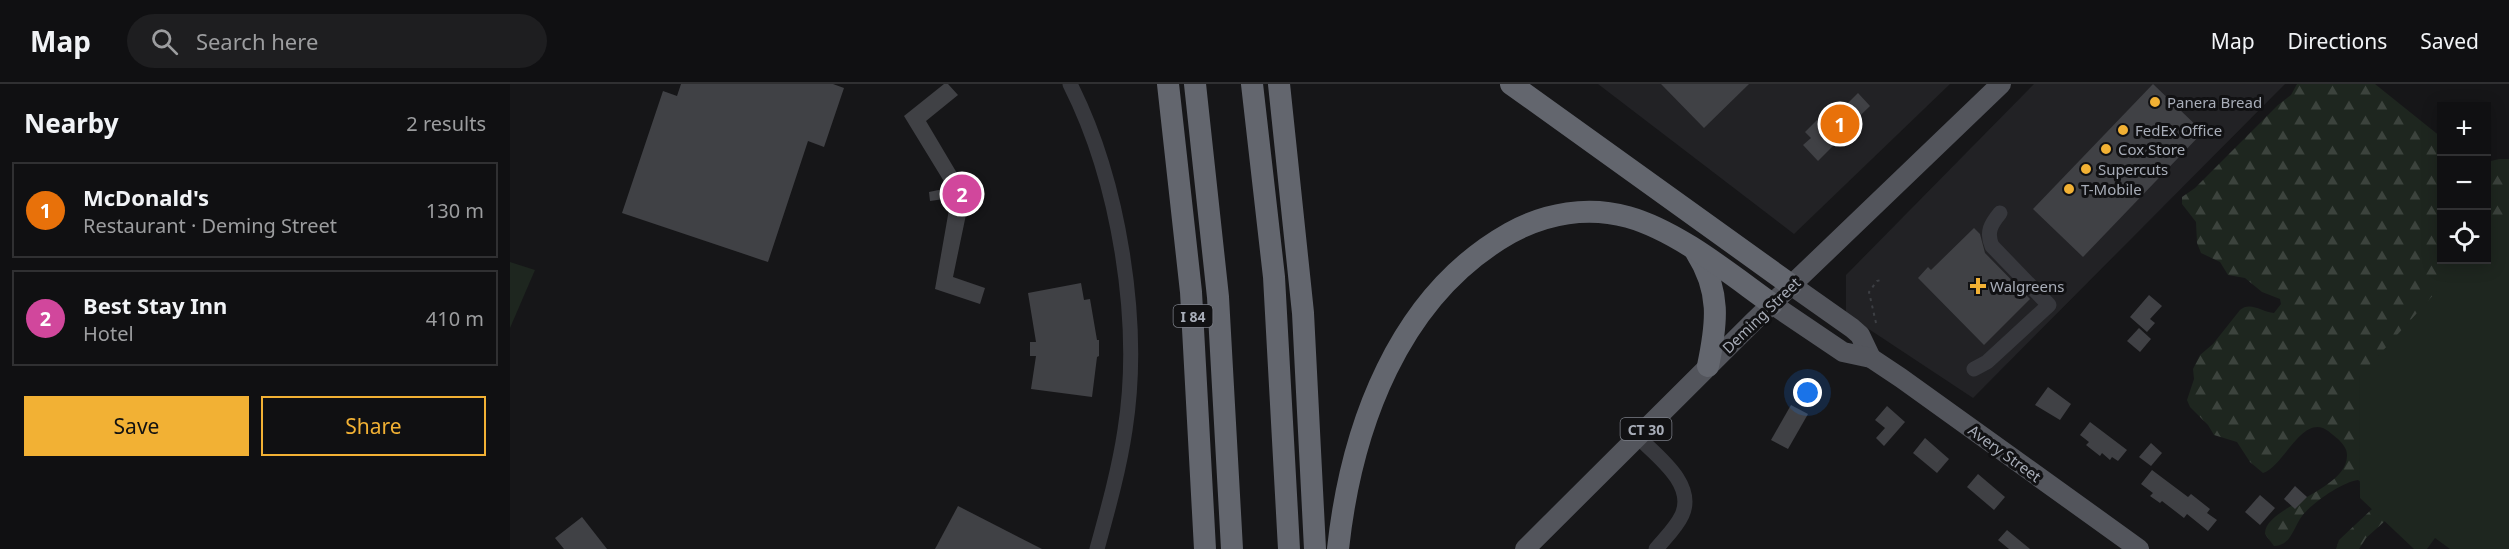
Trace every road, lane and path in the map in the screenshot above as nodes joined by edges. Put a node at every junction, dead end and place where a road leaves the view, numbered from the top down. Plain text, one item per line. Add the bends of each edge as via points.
1 (1070, 84) edge
2 (1168, 84) edge
3 (1195, 84) edge
4 (1252, 84) edge
5 (1280, 84) edge
6 (1511, 84) edge
7 (2001, 84) edge
8 (2000, 213) dead end
9 (1695, 251) junction
10 (1881, 280) dead end
11 (1791, 285) junction
12 (1772, 304) junction
13 (1876, 323) dead end
14 (1871, 358) junction
15 (1708, 366) junction
16 (1974, 369) dead end
17 (1638, 437) junction
18 (1097, 549) edge
19 (1205, 549) edge
20 (1232, 549) edge
21 (1289, 549) edge
22 (1316, 549) edge
23 (1338, 549) edge
24 (1525, 549) edge
25 (1656, 549) edge
26 (2139, 549) edge

1 - 18 street via 1093,139 1114,208 1128,290 1130,362 1126,427
2 - 19 highway, I 84 via 1193,322
3 - 20 highway via 1218,297
4 - 21 highway via 1274,278
5 - 22 highway via 1302,303
6 - 11 highway
7 - 11 main road, Deming Street / CT 30
8 - 16 street via 1990,228 1992,246 2049,305 1987,362
9 - 12 highway
9 - 15 highway via 1716,301
9 - 23 highway via 1629,217 1580,212 1532,222 1500,238 1467,263 1424,308 1383,377 1355,458
10 - 13 path via 1869,292
11 - 12 main road, Deming Street / CT 30
11 - 14 main road, Avery Street via 1860,335
12 - 14 main road, Avery Street via 1843,352
12 - 15 main road, Deming Street / CT 30
14 - 26 main road, Avery Street
15 - 17 main road, Deming Street / CT 30
17 - 24 main road, Deming Street / CT 30
17 - 25 street via 1669,469 1684,493 1681,517

